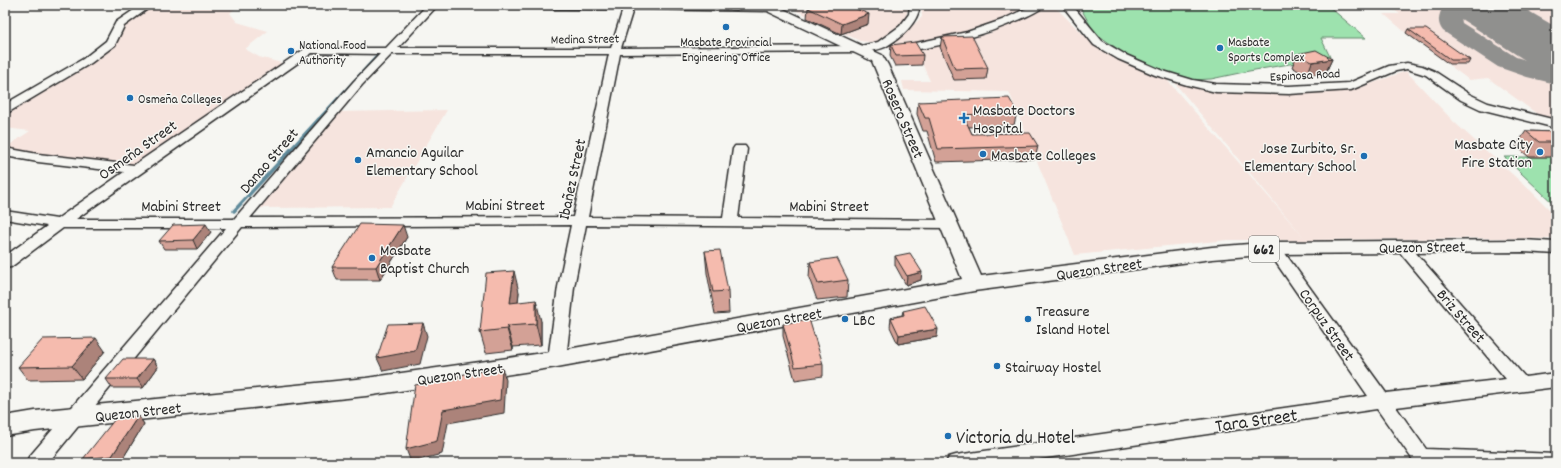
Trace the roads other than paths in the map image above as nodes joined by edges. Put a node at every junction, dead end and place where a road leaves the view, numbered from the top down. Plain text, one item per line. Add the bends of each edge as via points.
1 (148, 5) edge
2 (433, 5) edge
3 (502, 5) edge
4 (915, 5) edge
5 (1040, 5) edge
6 (1067, 5) edge
7 (541, 6) edge
8 (728, 6) edge
9 (629, 7) junction
10 (772, 7) edge
11 (310, 50) joint
12 (875, 50) junction
13 (390, 51) junction
14 (615, 51) junction
15 (5, 109) edge
16 (1556, 124) edge
17 (740, 149) dead end
18 (5, 152) edge
19 (137, 169) junction
20 (5, 215) edge
21 (580, 221) junction
22 (730, 222) junction
23 (238, 223) junction
24 (61, 224) junction
25 (949, 224) junction
26 (1403, 247) junction
27 (1274, 248) junction
28 (1556, 248) edge
29 (5, 263) edge
30 (974, 284) junction
31 (558, 359) junction
32 (1556, 380) edge
33 (1521, 384) junction
34 (1382, 401) junction
35 (5, 416) edge
36 (73, 418) junction
37 (36, 421) junction
38 (5, 426) edge
39 (1556, 462) edge
40 (36, 463) edge
41 (956, 463) edge

1 - 15 street via 120,24 111,43 87,61
2 - 13 street, Danao Street
3 - 7 street
4 - 12 street via 914,14 904,28
5 - 12 street, Medina Street via 1009,21 966,36
6 - 16 street, Espinosa Road via 1098,43 1159,73 1191,82 1216,88 1289,90 1351,86 1393,68 1407,66 1430,73 1465,97 1484,106
7 - 9 street
8 - 9 street
8 - 10 street
9 - 14 street, Ibañez Street
10 - 12 main road, Rosero Street
11 - 13 street, Medina Street
11 - 19 street, Osmeña Street
12 - 14 street, Medina Street
12 - 25 main road, Rosero Street
13 - 14 street, Medina Street
13 - 23 street, Danao Street via 358,83
14 - 21 street, Ibañez Street
17 - 22 street
18 - 19 street
19 - 24 street, Osmeña Street
20 - 24 street, Mabini Street
21 - 22 street, Mabini Street
21 - 23 street, Mabini Street
21 - 31 street, Ibañez Street via 566,287
22 - 25 street, Mabini Street
23 - 24 street, Mabini Street
23 - 36 street, Danao Street
24 - 29 street, Osmeña Street
25 - 30 main road, Rosero Street
26 - 27 main road, Quezon Street / 662
26 - 28 main road, Quezon Street / 662
26 - 33 street, Briz Street
27 - 30 main road, Quezon Street / 662 via 1212,253
27 - 34 street, Corpuz Street
30 - 31 main road, Quezon Street
31 - 36 main road, Quezon Street via 366,388
32 - 33 street, Tara Street
33 - 34 street, Tara Street
34 - 39 street, Corpuz Street via 1421,457
34 - 41 street, Tara Street
35 - 37 street
36 - 37 main road, Quezon Street
36 - 40 street, Danao Street
37 - 38 main road, Quezon Street

